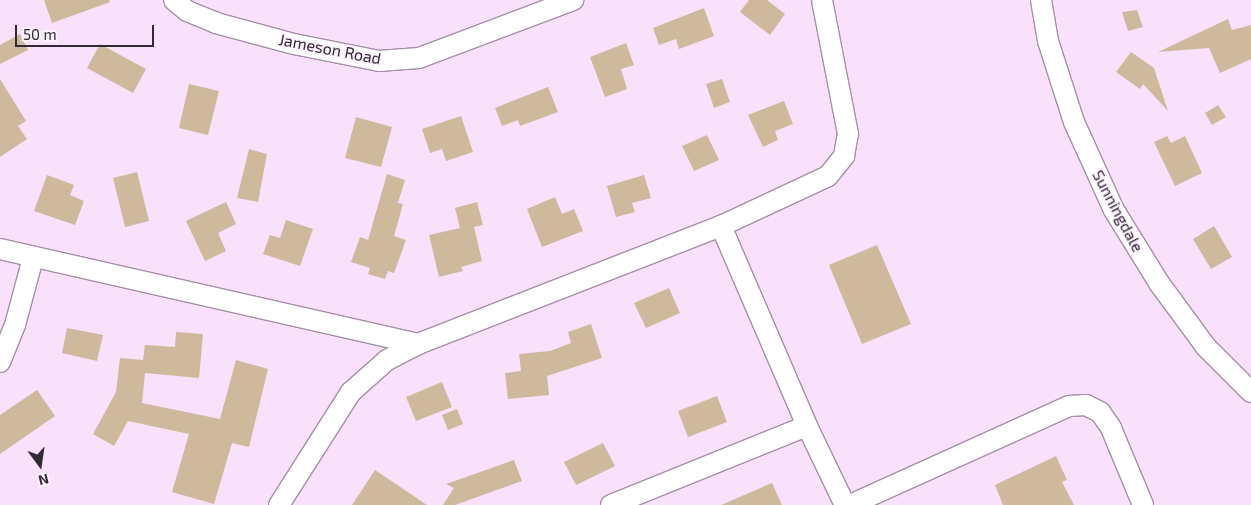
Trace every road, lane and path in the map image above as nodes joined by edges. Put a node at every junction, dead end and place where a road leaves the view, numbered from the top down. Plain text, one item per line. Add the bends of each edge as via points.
1 (174, 0) edge
2 (573, 0) edge
3 (822, 0) edge
4 (1040, 0) edge
5 (721, 226) junction
6 (0, 249) edge
7 (33, 258) junction
8 (418, 344) junction
9 (0, 362) edge
10 (1251, 392) edge
11 (807, 426) junction
12 (279, 505) edge
13 (611, 505) edge
14 (845, 505) edge
15 (850, 505) edge
16 (1143, 505) edge

1 - 2 street, Jameson Road via 188,11 216,23 294,44 379,60 429,55
3 - 5 street via 848,134 844,156 828,176
4 - 10 street, Sunningdale via 1048,41 1074,122 1114,210 1159,283 1206,347
5 - 8 street
5 - 11 street
6 - 7 street
7 - 8 street
7 - 9 street via 12,333
8 - 12 street via 374,369 351,392
11 - 13 street
11 - 14 street
15 - 16 street via 1069,406 1086,405 1100,412 1111,428

